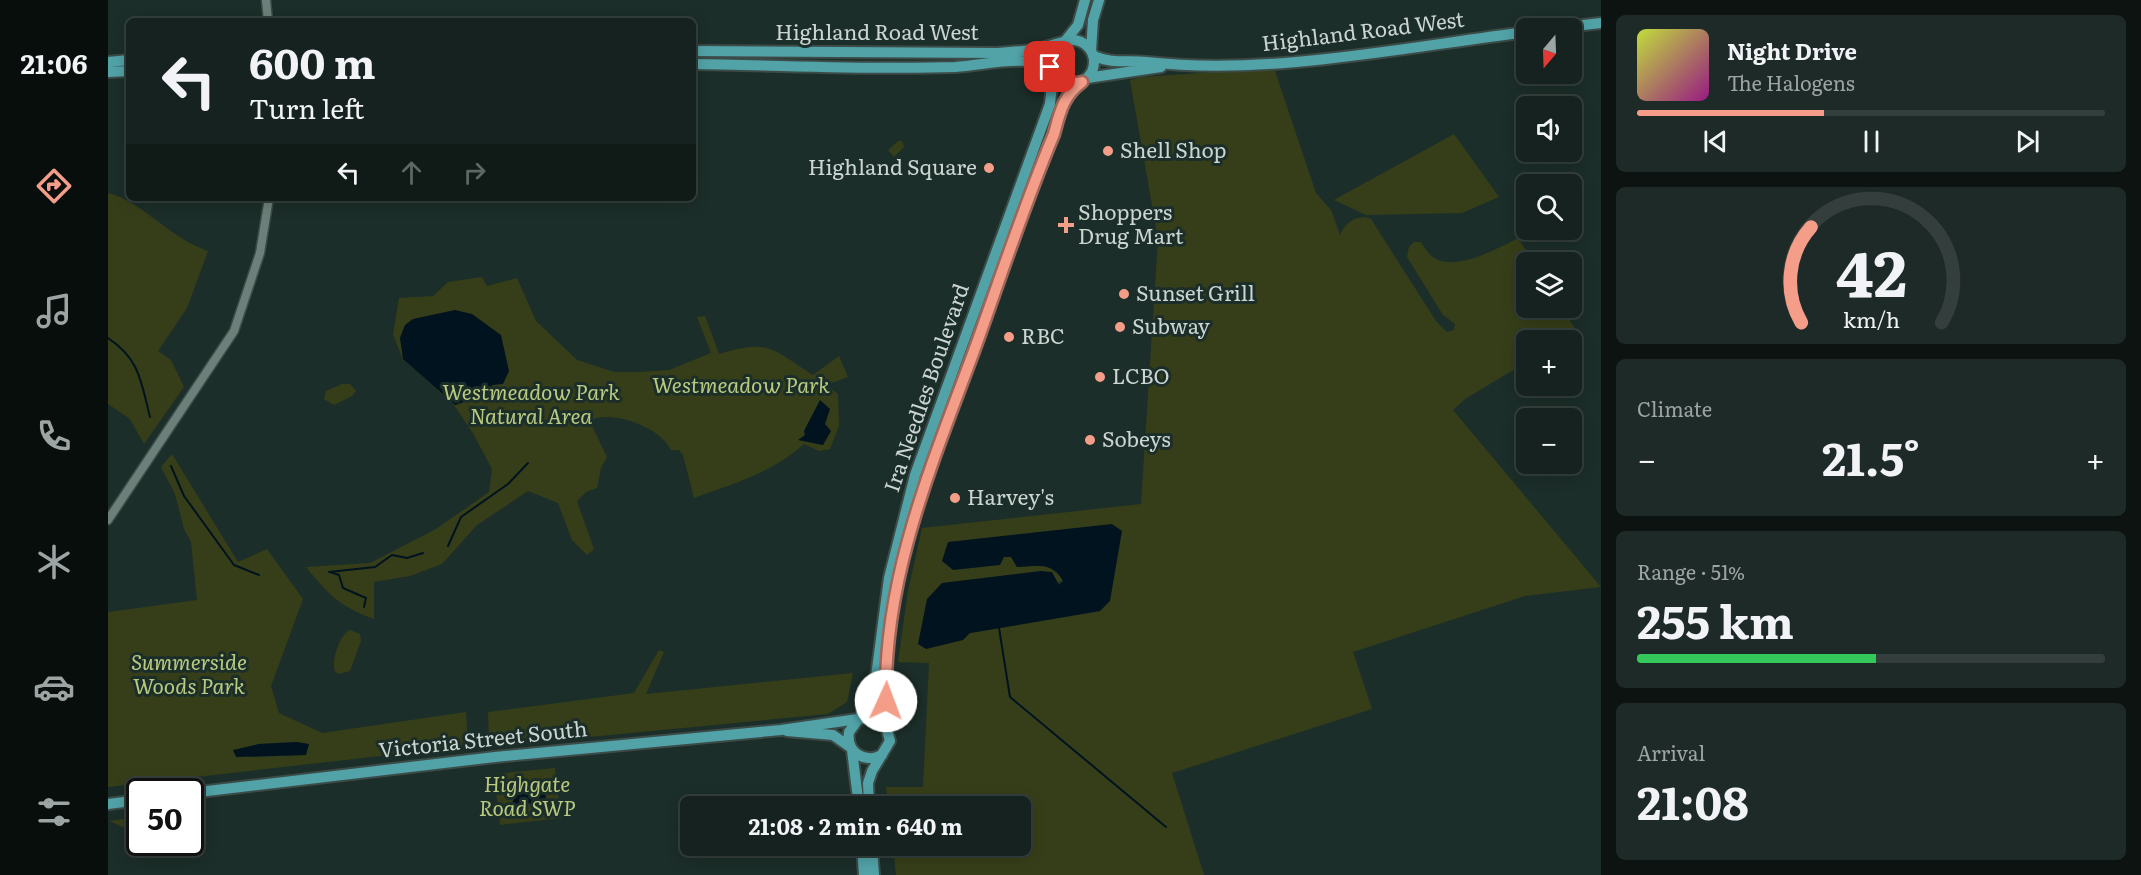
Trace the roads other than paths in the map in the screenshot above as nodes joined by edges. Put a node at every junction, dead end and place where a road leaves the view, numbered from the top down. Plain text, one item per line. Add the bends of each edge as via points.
1 (266, 0) edge
2 (1085, 0) edge
3 (1099, 0) edge
4 (268, 18) edge
5 (1601, 23) edge
6 (1582, 25) edge
7 (1516, 33) edge
8 (1063, 41) junction
9 (696, 51) edge
10 (1092, 53) junction
11 (126, 60) edge
12 (108, 62) edge
13 (696, 64) edge
14 (1167, 66) junction
15 (1052, 70) junction
16 (126, 71) edge
17 (108, 72) edge
18 (1084, 80) junction
19 (269, 201) edge
20 (108, 520) edge
21 (858, 720) junction
22 (888, 727) junction
23 (781, 730) junction
24 (851, 748) junction
25 (882, 754) junction
26 (204, 791) edge
27 (858, 796) edge
28 (869, 796) edge
29 (126, 802) edge
30 (108, 804) edge
31 (863, 856) edge
32 (873, 856) edge
33 (864, 875) edge
34 (874, 875) edge

1 - 4 street
2 - 8 main road via 1078,25
3 - 10 main road via 1093,20
5 - 6 main road
7 - 14 main road, Highland Road West via 1271,64
8 - 9 main road, Highland Road West via 1035,50 998,54
8 - 10 main road via 1085,43
8 - 15 main road via 1051,54
10 - 14 main road, Highland Road West via 1115,63
10 - 18 main road via 1092,71
11 - 12 main road
13 - 15 main road, Highland Road West via 955,67 1021,60
14 - 18 main road, Highland Road West
15 - 18 main road via 1065,83
15 - 21 main road, Ira Needles Boulevard via 1050,104 915,475 889,579 874,692
16 - 17 main road
18 - 22 main road, Ira Needles Boulevard via 1062,104 913,521 891,628
19 - 20 street via 260,253 234,331
21 - 22 main road via 875,717
21 - 23 main road, Victoria Street South
21 - 24 main road via 849,732
22 - 25 main road via 891,741
23 - 24 main road, Victoria Street South via 833,735
23 - 26 main road, Victoria Street South via 495,757
24 - 25 main road via 867,759
24 - 27 main road
25 - 28 main road via 868,783
29 - 30 main road
31 - 33 main road
32 - 34 main road

